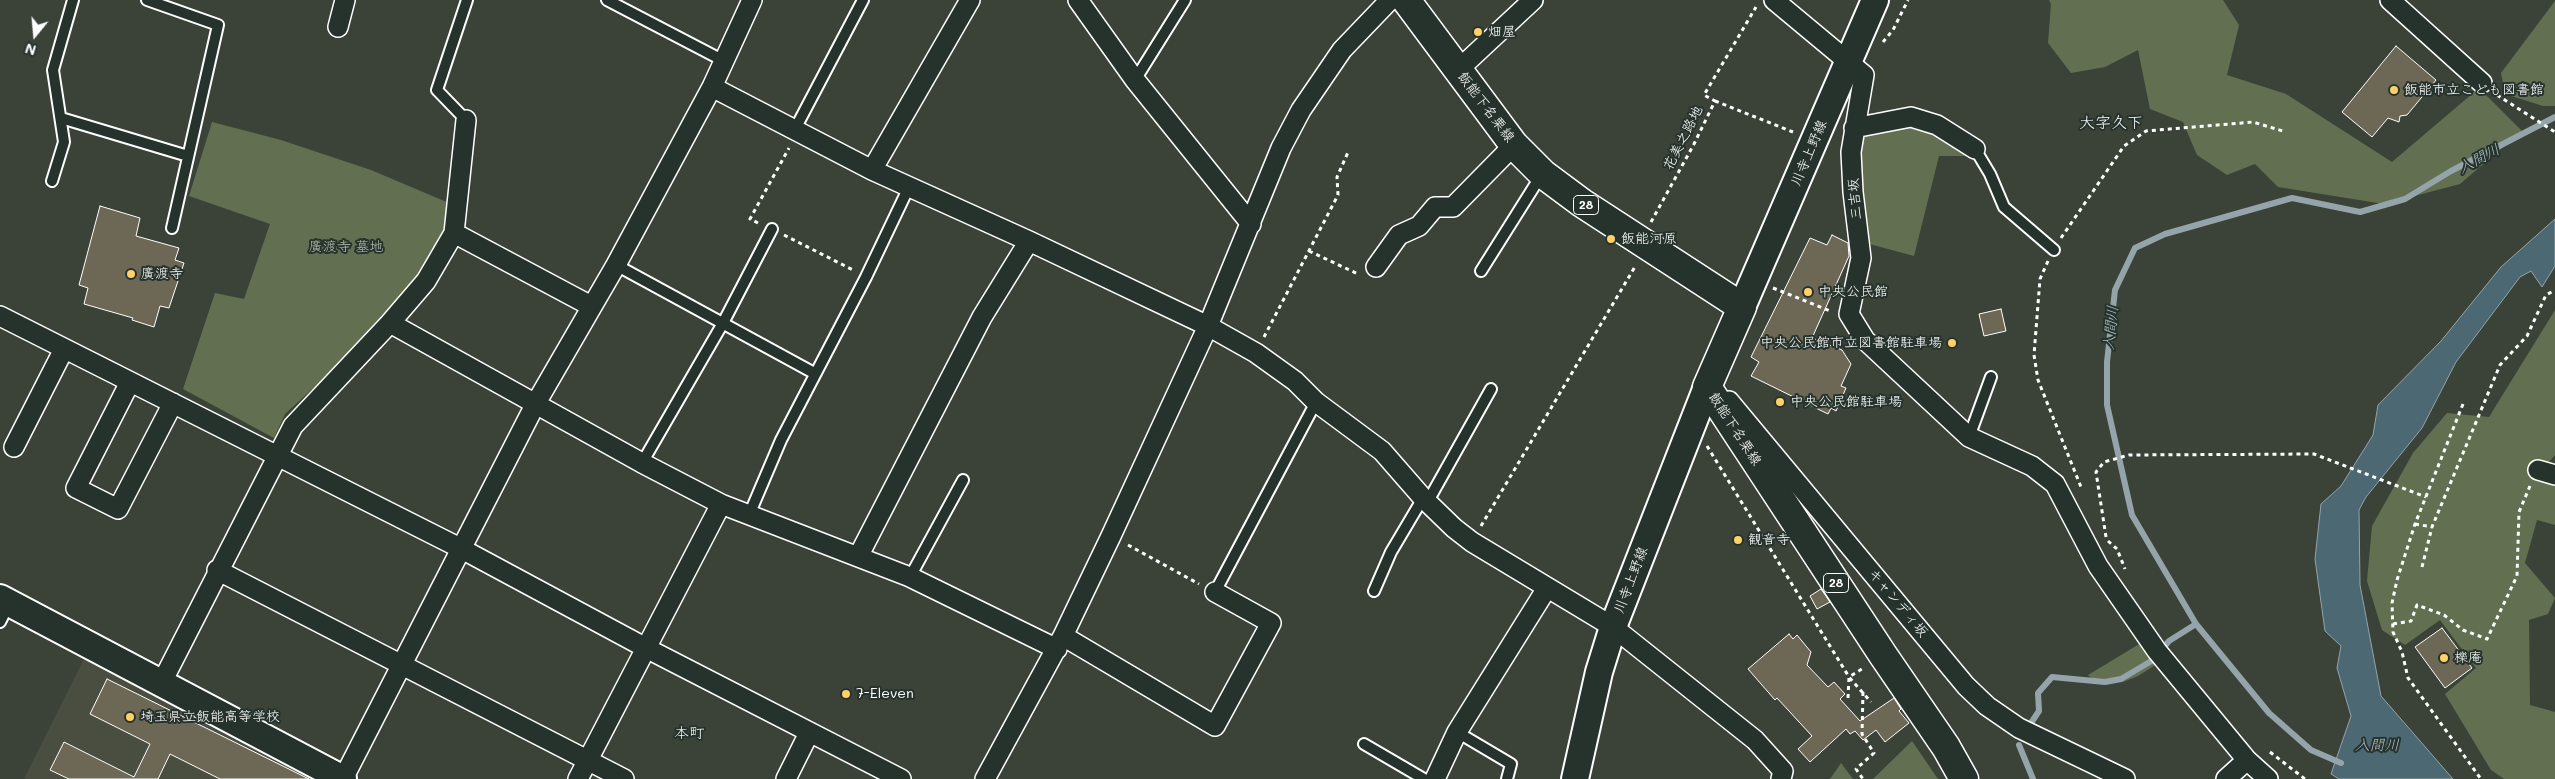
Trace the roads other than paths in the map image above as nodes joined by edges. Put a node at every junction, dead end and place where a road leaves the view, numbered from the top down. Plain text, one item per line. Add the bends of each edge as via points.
1 (73, 0) edge
2 (147, 0) edge
3 (345, 0) edge
4 (468, 0) edge
5 (607, 0) edge
6 (752, 0) edge
7 (863, 0) edge
8 (970, 0) edge
9 (1078, 0) edge
10 (1185, 0) edge
11 (1390, 0) edge
12 (1406, 0) edge
13 (1533, 0) edge
14 (1774, 0) edge
15 (1875, 0) edge
16 (2390, 0) edge
17 (338, 27) dead end
18 (724, 61) junction
19 (1848, 62) junction
20 (1458, 70) junction
21 (1135, 80) junction
22 (2482, 83) dead end
23 (712, 87) junction
24 (61, 118) junction
25 (466, 120) joint
26 (1854, 128) junction
27 (796, 131) junction
28 (1514, 145) junction
29 (1975, 149) joint
30 (188, 156) junction
31 (872, 170) junction
32 (1543, 174) junction
33 (52, 181) dead end
34 (909, 187) junction
35 (1251, 224) junction
36 (172, 228) dead end
37 (772, 229) road end
38 (454, 232) junction
39 (1028, 241) junction
40 (2054, 250) road end
41 (616, 265) junction
42 (1376, 267) road end
43 (1481, 272) dead end
44 (591, 306) junction
45 (1742, 307) junction
46 (0, 316) edge
47 (390, 323) junction
48 (723, 323) junction
49 (1208, 326) junction
50 (64, 348) junction
51 (814, 373) junction
52 (1991, 378) dead end
53 (130, 382) junction
54 (1709, 383) junction
55 (1491, 389) dead end
56 (1316, 402) junction
57 (172, 403) junction
58 (536, 403) junction
59 (1968, 437) junction
60 (14, 447) dead end
61 (278, 456) junction
62 (642, 463) junction
63 (963, 480) dead end
64 (1425, 500) junction
65 (721, 504) junction
66 (749, 515) junction
67 (460, 548) junction
68 (859, 556) junction
69 (217, 570) junction
70 (910, 577) junction
71 (1547, 588) junction
72 (1374, 591) dead end
73 (1216, 592) joint
74 (3, 607) edge
75 (1613, 627) junction
76 (1060, 642) junction
77 (646, 648) junction
78 (401, 664) junction
79 (162, 682) junction
80 (1457, 732) junction
81 (809, 733) junction
82 (1364, 744) dead end
83 (588, 760) junction
84 (2247, 760) junction
85 (343, 779) edge
86 (578, 779) edge
87 (624, 779) edge
88 (786, 779) edge
89 (901, 779) edge
90 (985, 779) edge
91 (1424, 779) edge
92 (1435, 779) edge
93 (1507, 779) edge
94 (1576, 779) edge
95 (1781, 779) edge
96 (1964, 779) edge
97 (2125, 779) edge
98 (2226, 779) edge
99 (2268, 779) edge

1 - 24 lane via 53,70
2 - 30 lane via 218,25
3 - 17 street
4 - 25 lane via 437,90
5 - 18 lane
6 - 18 street
7 - 27 lane
8 - 31 street
9 - 21 street
10 - 21 lane
11 - 35 street via 1342,50 1300,110
12 - 20 main road, 飯能下名栗線 / 28
13 - 20 street
14 - 19 street
15 - 19 street, 川寺上野線
16 - 22 street
18 - 23 street
19 - 26 street, 三吉坂 via 1864,75
19 - 45 street, 川寺上野線
20 - 28 main road, 飯能下名栗線 / 28
21 - 35 street
23 - 27 street
23 - 41 street
24 - 30 lane
24 - 33 lane via 64,142
25 - 38 street
26 - 29 street via 1911,117 1938,125
26 - 59 street, 三吉坂 via 1851,152 1853,192 1861,258 1849,314 1865,340
27 - 31 street
28 - 32 main road, 飯能下名栗線 / 28
28 - 42 street via 1453,207 1435,207 1419,226 1399,235
29 - 40 lane via 2004,207
30 - 36 lane
31 - 34 street
32 - 43 lane
32 - 45 main road, 飯能下名栗線 / 28
34 - 39 street
34 - 51 lane via 866,277
35 - 49 street
37 - 48 lane
38 - 44 street
38 - 47 street via 426,281
39 - 49 street
39 - 68 street via 982,316
41 - 44 street
41 - 48 lane
44 - 58 street
45 - 54 main road, 飯能下名栗線
46 - 50 street
47 - 58 street
47 - 61 street via 293,426
48 - 51 lane
48 - 62 lane
49 - 56 street via 1256,353 1295,381
49 - 76 street
50 - 53 street
50 - 60 street
51 - 66 lane
52 - 59 lane
53 - 57 street
53 - 57 street via 76,488 118,509
54 - 75 street, 川寺上野線
54 - 96 main road, 飯能下名栗線 / 28 via 1883,655 1946,746
54 - 97 street, キャンディ坂 via 1966,686 1987,706 2019,728
55 - 64 lane
56 - 64 street via 1382,451
56 - 73 lane
57 - 61 street
58 - 62 street
58 - 67 street
59 - 84 street, 三吉坂 via 2032,466 2055,484 2098,566 2160,655
61 - 67 street
61 - 69 street
62 - 65 street
63 - 70 lane
64 - 71 street via 1472,542
64 - 72 lane via 1391,552
65 - 66 street
65 - 77 street
66 - 68 street
67 - 77 street
67 - 78 street
68 - 70 street
69 - 78 street
69 - 79 street
70 - 76 street
71 - 75 street
71 - 80 street
73 - 76 street via 1272,623 1215,726
74 - 79 street
75 - 94 street, 川寺上野線 via 1599,672
75 - 95 street via 1754,740 1782,771
76 - 90 street
77 - 81 street
77 - 83 street
78 - 83 street
78 - 85 street
79 - 85 street
80 - 92 street
80 - 93 lane via 1511,764
81 - 88 street
81 - 89 street
82 - 91 lane
83 - 86 street
83 - 87 street
84 - 98 street
84 - 99 street, 三吉坂

